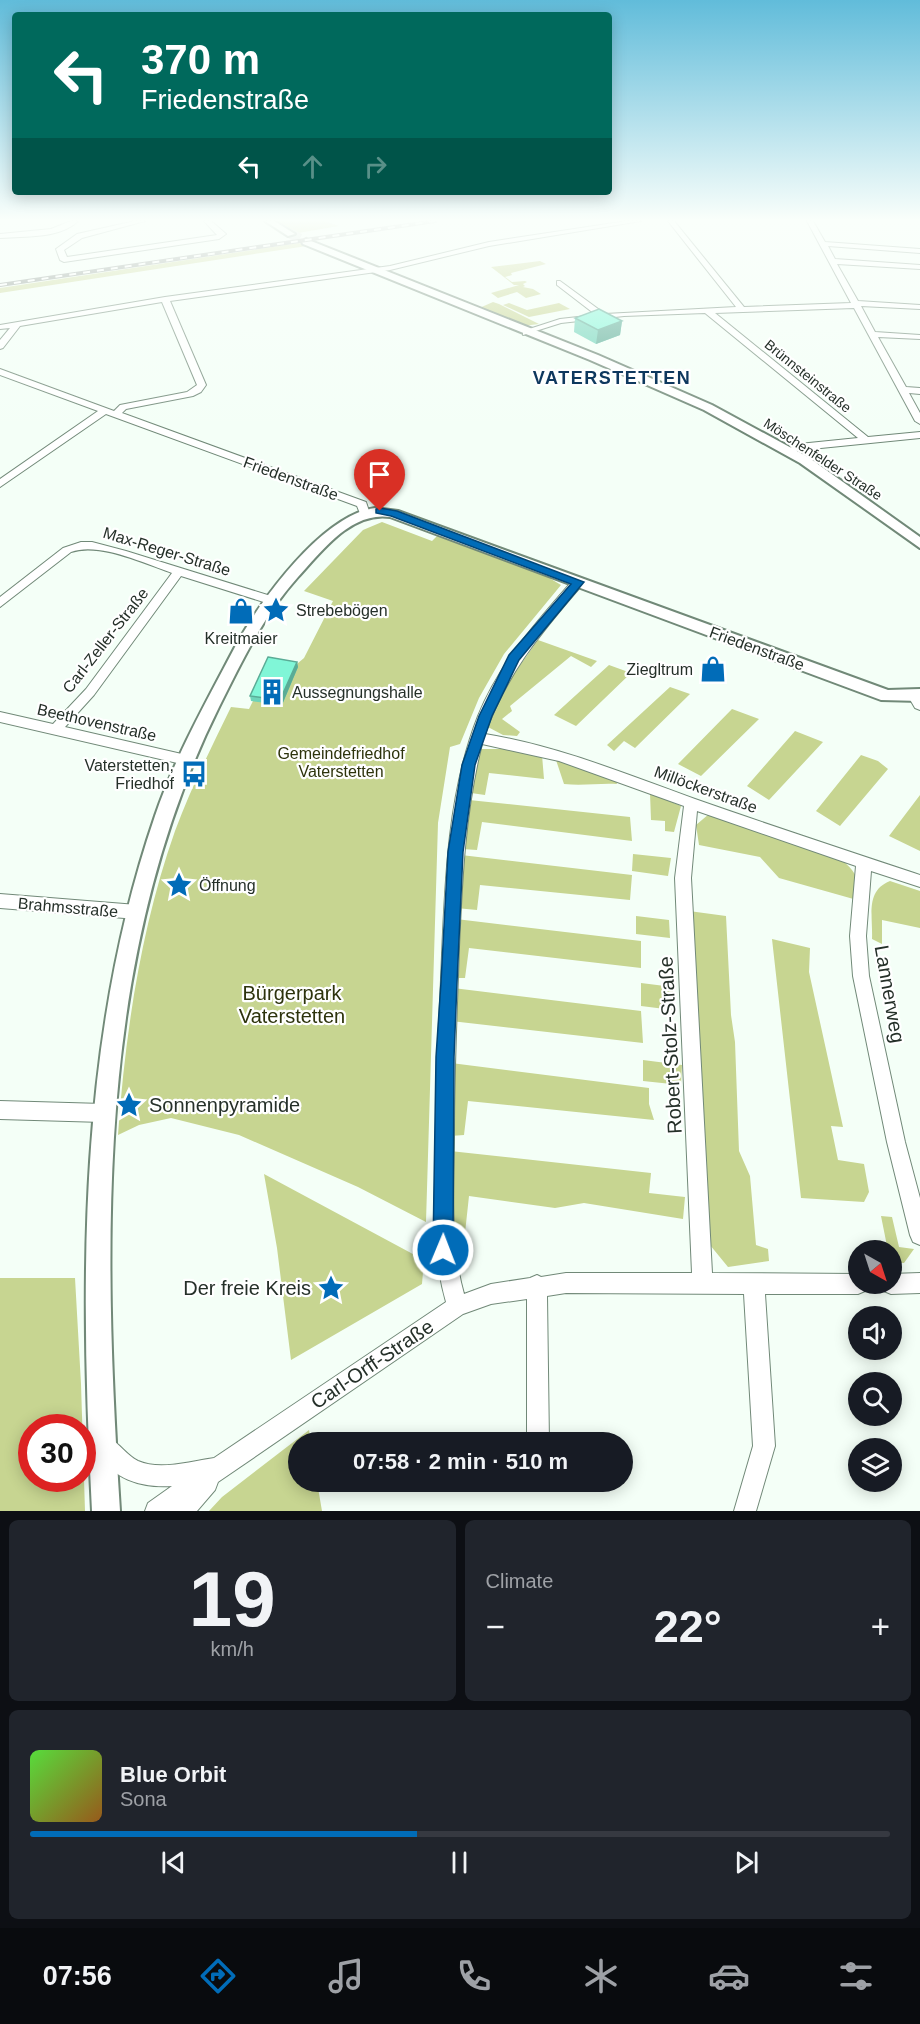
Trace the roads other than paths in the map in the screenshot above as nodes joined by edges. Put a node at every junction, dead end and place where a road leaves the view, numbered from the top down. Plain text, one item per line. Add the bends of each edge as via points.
1 (218, 292) edge
2 (423, 292) edge
3 (572, 292) edge
4 (727, 292) edge
5 (849, 292) edge
6 (165, 299) junction
7 (856, 304) junction
8 (920, 307) edge
9 (741, 309) junction
10 (706, 310) junction
11 (603, 316) junction
12 (575, 319) junction
13 (17, 324) junction
14 (0, 327) edge
15 (553, 330) junction
16 (874, 334) junction
17 (531, 335) junction
18 (920, 337) edge
19 (556, 344) junction
20 (0, 346) edge
21 (0, 372) edge
22 (905, 390) junction
23 (920, 391) edge
24 (105, 410) junction
25 (116, 414) junction
26 (920, 421) edge
27 (920, 435) edge
28 (866, 440) junction
29 (790, 451) junction
30 (0, 484) edge
31 (365, 514) junction
32 (920, 544) edge
33 (179, 571) junction
34 (578, 582) junction
35 (270, 600) junction
36 (0, 603) edge
37 (918, 699) edge
38 (0, 717) edge
39 (56, 729) junction
40 (478, 738) junction
41 (186, 760) junction
42 (691, 803) junction
43 (864, 863) junction
44 (920, 881) edge
45 (0, 901) edge
46 (137, 912) junction
47 (0, 1110) edge
48 (103, 1113) junction
49 (920, 1235) edge
50 (920, 1283) edge
51 (848, 1284) edge
52 (902, 1284) edge
53 (703, 1285) junction
54 (754, 1285) junction
55 (537, 1286) junction
56 (457, 1306) junction
57 (538, 1432) edge
58 (102, 1440) junction
59 (218, 1468) junction
60 (106, 1511) edge
61 (156, 1511) edge
62 (182, 1511) edge
63 (746, 1511) edge

1 - 6 street
2 - 17 street, Möschenfelder Straße
3 - 11 street
4 - 9 street
5 - 7 street
6 - 13 street
6 - 25 street via 202,385 190,394 123,407
7 - 8 street
7 - 9 street
7 - 16 street
9 - 10 street
10 - 11 street
10 - 28 street, Brünnsteinstraße
11 - 12 street
12 - 15 street
12 - 17 street via 560,321
13 - 14 street
13 - 20 street
15 - 17 street
15 - 19 street
16 - 18 street
16 - 22 street
17 - 19 street, Möschenfelder Straße
19 - 29 street, Möschenfelder Straße via 683,397
21 - 24 street, Friedenstraße
22 - 23 street
22 - 26 street
24 - 25 street, Friedenstraße
24 - 30 street
25 - 31 street, Friedenstraße via 362,504
27 - 28 street
28 - 29 street
29 - 32 street, Möschenfelder Straße
31 - 34 street, Friedenstraße via 393,514
31 - 35 street via 341,527
33 - 35 street, Max-Reger-Straße
33 - 36 street, Max-Reger-Straße via 81,545 67,550
33 - 39 street, Carl-Zeller-Straße via 90,692
34 - 37 street, Friedenstraße via 887,696
34 - 40 street via 513,658
35 - 41 street
38 - 39 street, Beethovenstraße
39 - 41 street, Beethovenstraße
40 - 42 street, Millöckerstraße via 582,762
40 - 56 street via 468,765 456,852 445,1057 443,1250
41 - 46 street via 165,813
42 - 43 street, Millöckerstraße
42 - 53 street, Robert-Stolz-Straße via 682,878
43 - 44 street, Millöckerstraße
43 - 49 street, Lannerweg via 858,936 861,976
45 - 46 street, Brahmsstraße
46 - 48 street via 109,1057
47 - 48 street
48 - 58 street via 96,1284
50 - 52 street
51 - 54 street, Carl-Orff-Straße
53 - 54 street, Carl-Orff-Straße
53 - 55 street, Carl-Orff-Straße
54 - 63 street via 764,1446
55 - 56 street, Carl-Orff-Straße via 491,1294
55 - 57 street
56 - 59 street, Carl-Orff-Straße
58 - 59 street, Carl-Orff-Straße via 117,1462 141,1475
58 - 60 street
59 - 61 street, Carl-Orff-Straße
59 - 62 street, Carl-Orff-Straße

